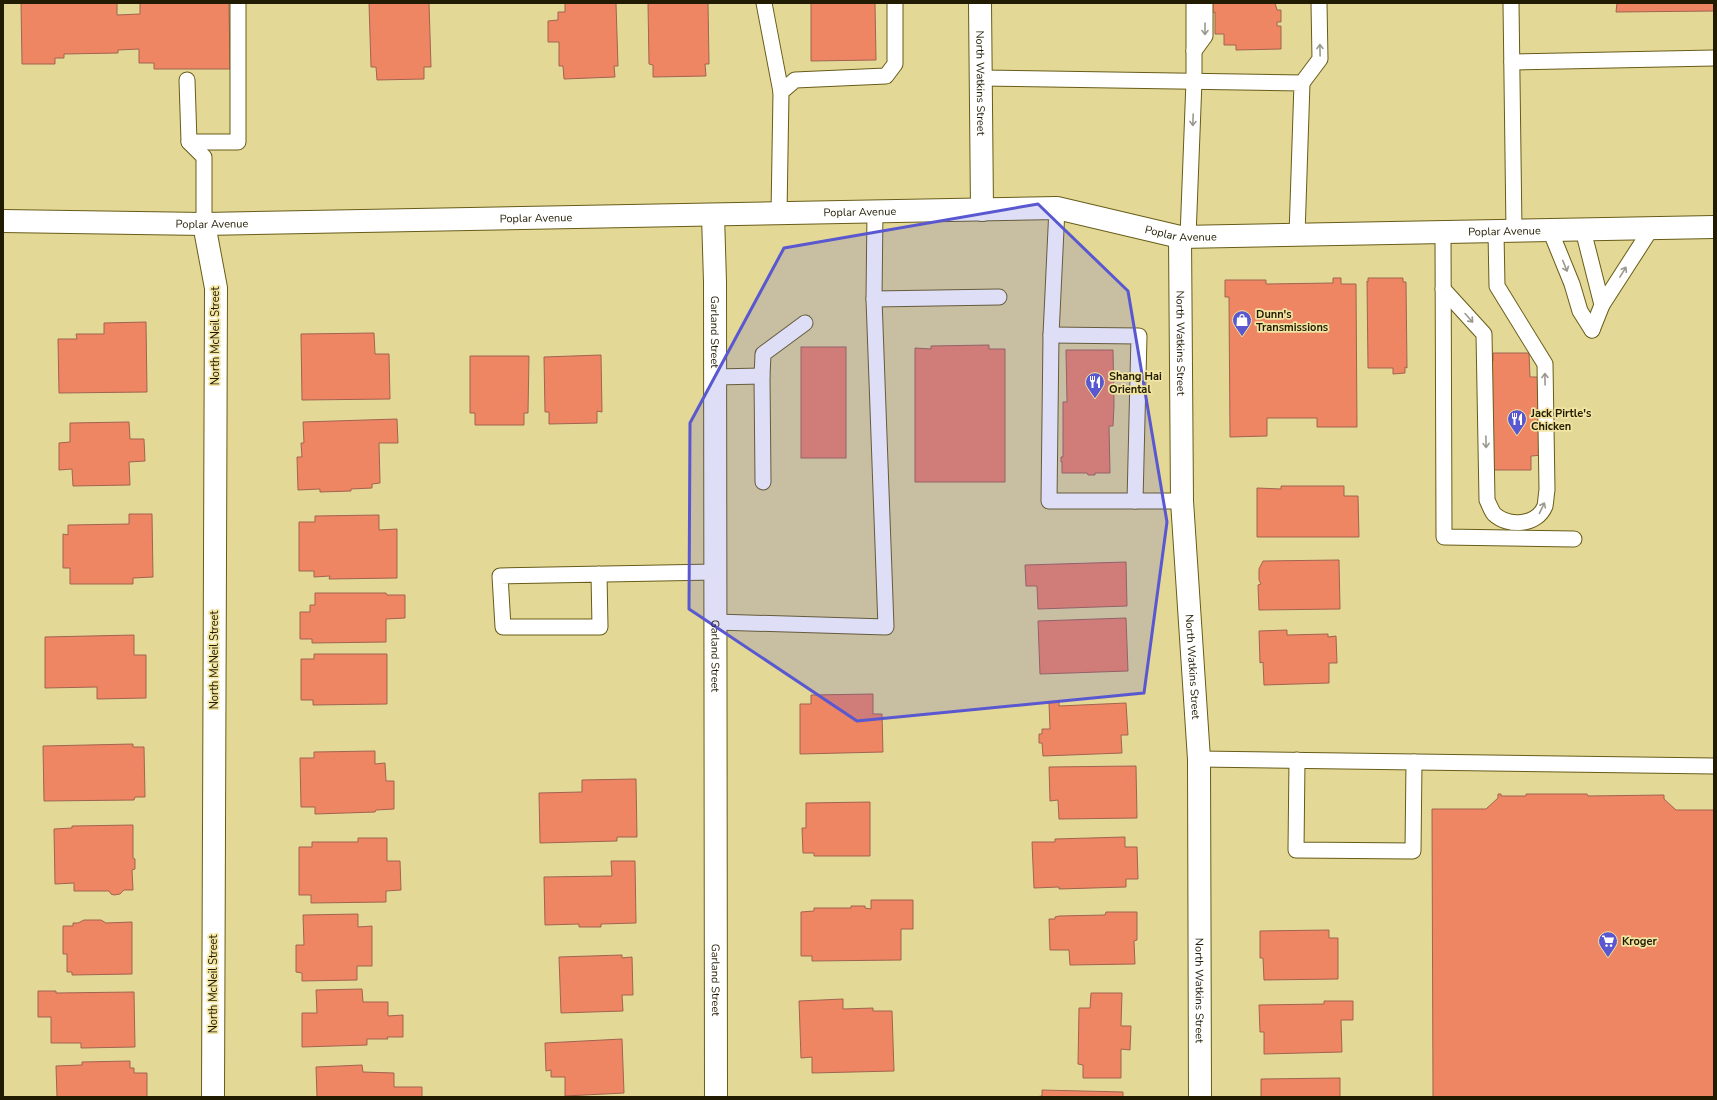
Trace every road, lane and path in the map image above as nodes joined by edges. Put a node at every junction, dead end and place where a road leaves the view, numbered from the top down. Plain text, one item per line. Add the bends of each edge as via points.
1 (238, 3) edge
2 (764, 3) edge
3 (895, 3) edge
4 (980, 3) edge
5 (1194, 3) edge
6 (1205, 3) edge
7 (1319, 3) edge
8 (1511, 3) edge
9 (1194, 51) junction
10 (1714, 58) edge
11 (1512, 62) junction
12 (980, 78) junction
13 (187, 80) dead end
14 (1194, 81) junction
15 (1302, 83) junction
16 (782, 92) junction
17 (189, 142) junction
18 (1057, 208) junction
19 (982, 210) junction
20 (875, 212) junction
21 (779, 214) junction
22 (713, 215) junction
23 (3, 221) edge
24 (204, 224) junction
25 (1714, 227) edge
26 (1651, 229) junction
27 (1550, 230) junction
28 (1583, 230) junction
29 (1505, 231) junction
30 (1443, 232) junction
31 (1298, 235) junction
32 (1184, 237) junction
33 (1443, 289) junction
34 (999, 297) dead end
35 (874, 299) junction
36 (1602, 305) junction
37 (805, 323) dead end
38 (1051, 335) junction
39 (762, 376) junction
40 (715, 377) junction
41 (763, 482) dead end
42 (1135, 501) junction
43 (1182, 502) junction
44 (1574, 539) dead end
45 (716, 572) junction
46 (599, 574) junction
47 (716, 622) junction
48 (1199, 759) junction
49 (1297, 760) junction
50 (1414, 762) junction
51 (1714, 766) edge
52 (213, 1097) edge
53 (716, 1097) edge
54 (1200, 1097) edge

1 - 17 lane via 238,142
2 - 16 lane
3 - 16 lane via 895,64 886,76 795,80
4 - 12 street, North Watkins Street
5 - 9 lane
6 -> 9 lane via 1205,36
15 -> 7 lane via 1320,59
8 - 11 lane
9 - 14 lane
10 - 11 lane
11 - 29 lane
12 - 14 lane
12 - 19 street, North Watkins Street
13 - 17 lane
14 - 15 lane
14 -> 32 lane
15 - 31 lane
16 - 21 lane
17 - 24 lane via 204,157
18 - 19 street, Poplar Avenue
18 - 32 street, Poplar Avenue
18 - 38 lane
19 - 20 street, Poplar Avenue
20 - 21 street, Poplar Avenue
20 - 35 lane
21 - 22 street, Poplar Avenue
22 - 24 street, Poplar Avenue
22 - 40 street, Garland Street
23 - 24 street, Poplar Avenue
24 - 52 street, North McNeil Street via 216,288
25 - 26 street, Poplar Avenue
26 - 28 street, Poplar Avenue
36 -> 26 lane
27 - 28 street, Poplar Avenue
27 - 29 street, Poplar Avenue
27 -> 36 lane via 1580,311 1592,330
28 - 36 lane
29 - 30 street, Poplar Avenue
33 -> 29 lane via 1484,334 1487,500 1493,513 1505,521 1528,521 1537,517 1544,506 1547,490 1545,364 1497,286
30 - 31 street, Poplar Avenue
30 - 33 lane
31 - 32 street, Poplar Avenue
32 - 43 street, North Watkins Street
33 - 44 lane via 1444,538
34 - 35 lane
35 - 47 lane via 886,627
37 - 39 lane via 763,354
38 - 42 lane via 1049,502
38 - 42 lane via 1140,336
39 - 40 lane
39 - 41 lane
40 - 45 street, Garland Street
42 - 43 lane
43 - 48 street, North Watkins Street
45 - 46 lane
45 - 47 street, Garland Street
46 - 46 lane via 500,576 503,627 600,627
47 - 53 street, Garland Street
48 - 49 lane
48 - 54 street, North Watkins Street
49 - 50 lane
49 - 50 lane via 1296,850 1413,851
50 - 51 lane

